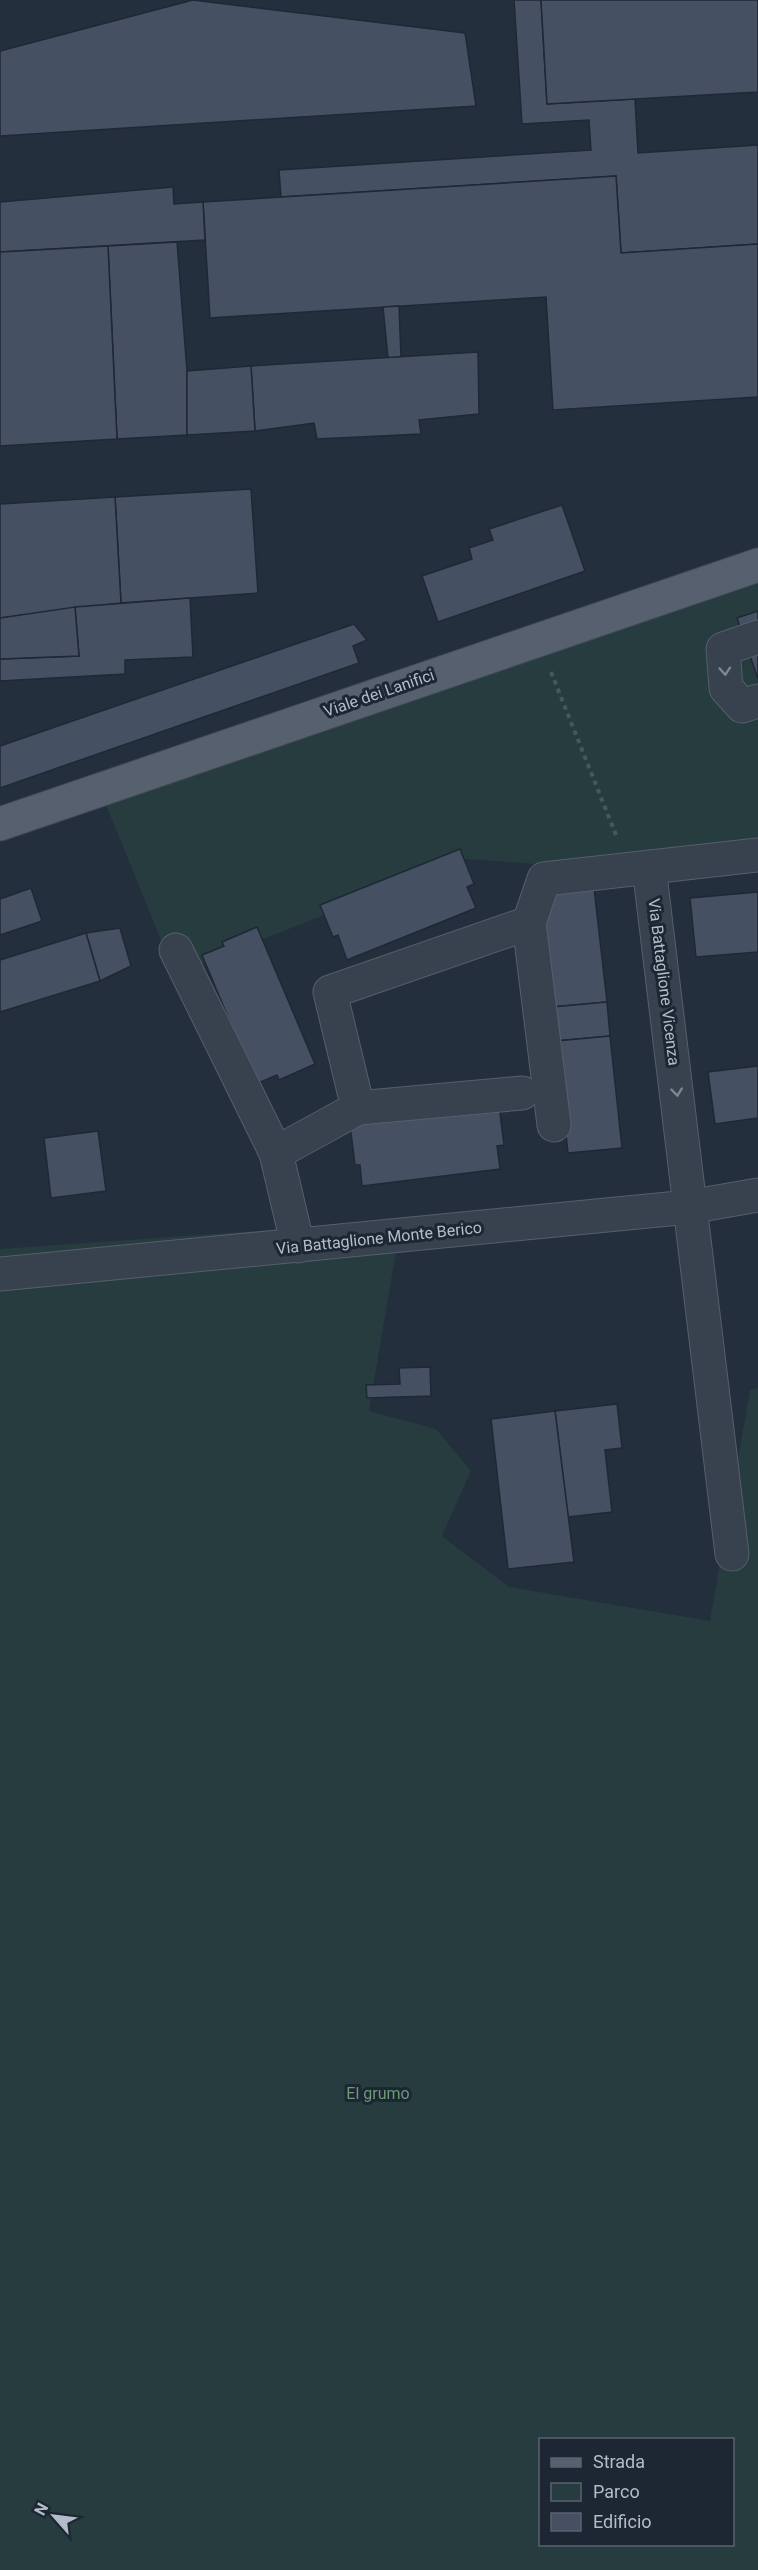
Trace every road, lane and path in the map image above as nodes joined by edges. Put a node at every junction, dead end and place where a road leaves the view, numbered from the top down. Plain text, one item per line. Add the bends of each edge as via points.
1 (758, 565) edge
2 (758, 637) edge
3 (551, 671) dead end
4 (758, 701) edge
5 (0, 824) edge
6 (758, 855) edge
7 (639, 868) junction
8 (529, 923) junction
9 (176, 950) dead end
10 (522, 1093) dead end
11 (358, 1108) junction
12 (554, 1125) dead end
13 (276, 1153) junction
14 (758, 1195) edge
15 (689, 1207) junction
16 (298, 1246) junction
17 (0, 1274) edge
18 (732, 1554) dead end

1 - 5 main road, Viale dei Lanifici
2 -> 4 street via 723,649 726,688 742,706
3 - 7 path
6 - 7 street
7 - 8 street via 544,879
7 -> 15 street, Via Battaglione Vicenza
8 - 11 street via 330,992
8 - 12 street
9 - 13 street
10 - 11 street
11 - 13 street
13 - 16 street
14 - 15 street, Via Battaglione Monte Berico
15 - 16 street, Via Battaglione Monte Berico
15 - 18 street, Via Battaglione Vicenza
16 - 17 street, Via Battaglione Monte Berico

